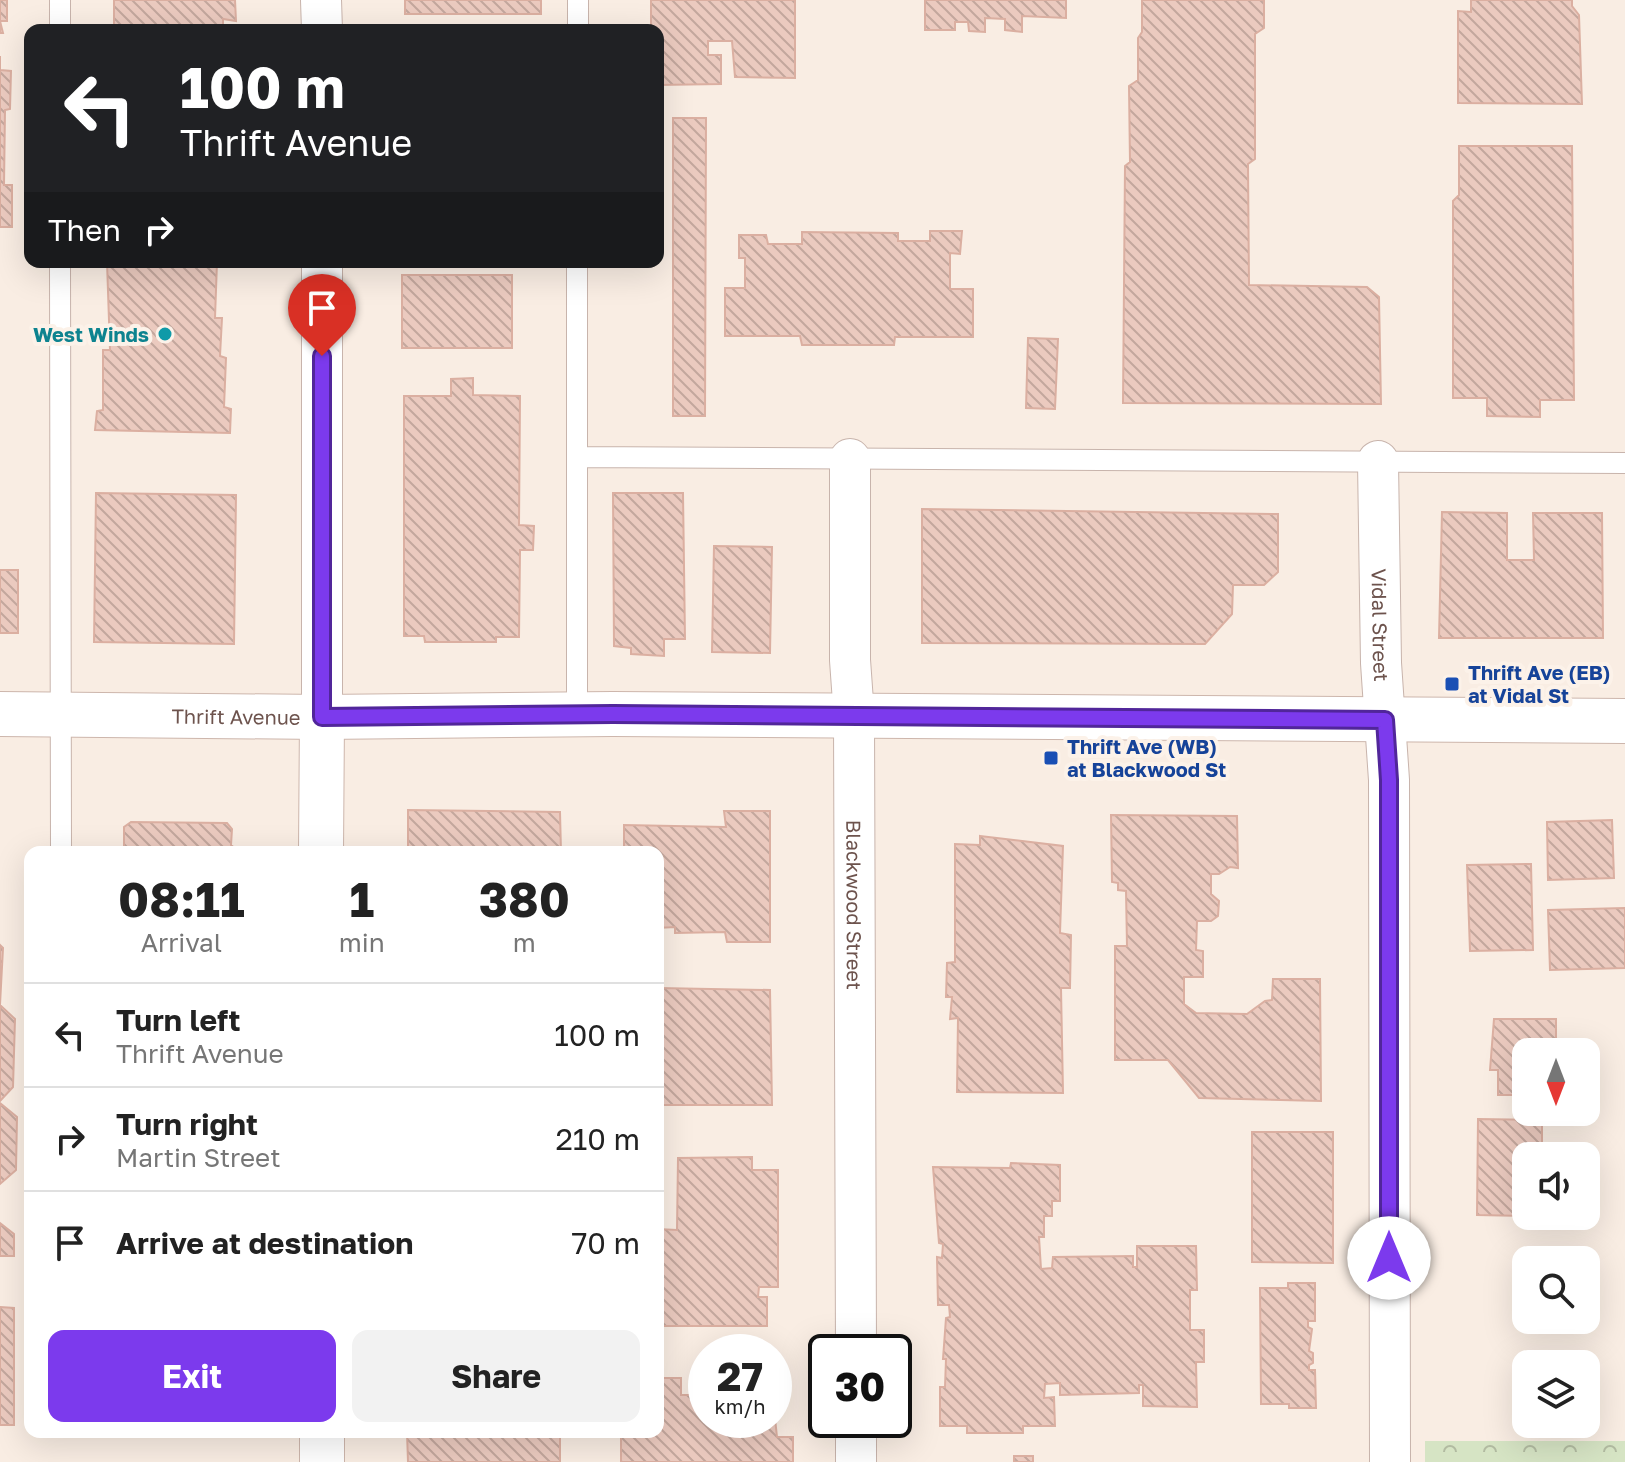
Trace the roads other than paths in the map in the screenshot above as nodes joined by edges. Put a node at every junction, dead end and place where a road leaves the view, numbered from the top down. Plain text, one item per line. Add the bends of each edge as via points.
1 (60, 0) edge
2 (321, 0) edge
3 (578, 0) edge
4 (60, 24) edge
5 (322, 24) edge
6 (578, 24) edge
7 (60, 268) edge
8 (322, 268) edge
9 (577, 268) edge
10 (577, 457) junction
11 (850, 459) junction
12 (1378, 461) junction
13 (1625, 463) edge
14 (0, 714) edge
15 (60, 714) junction
16 (577, 714) junction
17 (854, 716) junction
18 (322, 717) junction
19 (1385, 720) junction
20 (1625, 721) edge
21 (61, 846) edge
22 (321, 846) edge
23 (856, 1334) edge
24 (322, 1438) edge
25 (856, 1438) edge
26 (322, 1462) edge
27 (856, 1462) edge
28 (1390, 1462) edge

1 - 4 lane
2 - 5 street
3 - 6 lane
7 - 15 lane
8 - 18 street
9 - 10 lane
10 - 11 lane
10 - 16 lane
11 - 12 lane
11 - 17 street, Blackwood Street
12 - 13 lane
12 - 19 street, Vidal Street
14 - 15 street, Thrift Avenue
15 - 18 street, Thrift Avenue
15 - 21 lane
16 - 17 street, Thrift Avenue
16 - 18 street, Thrift Avenue
17 - 19 street, Thrift Avenue
17 - 23 street, Blackwood Street
18 - 22 street
19 - 20 street, Thrift Avenue
19 - 28 street, Vidal Street
24 - 26 street
25 - 27 street

